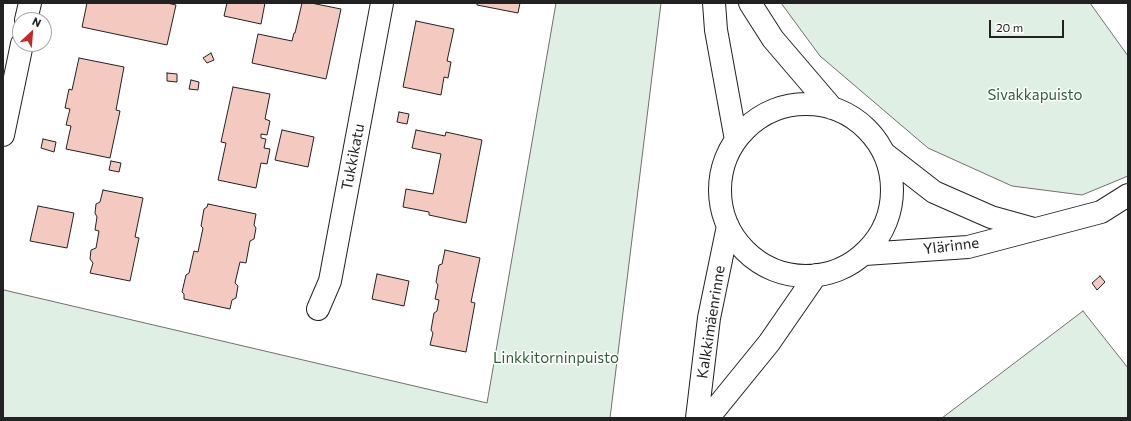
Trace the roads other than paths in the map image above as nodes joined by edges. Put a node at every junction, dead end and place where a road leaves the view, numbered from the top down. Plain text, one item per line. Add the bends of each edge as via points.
1 (382, 3) edge
2 (714, 3) edge
3 (750, 3) edge
4 (20, 52) edge
5 (832, 108) junction
6 (3, 136) edge
7 (736, 140) junction
8 (885, 154) junction
9 (1128, 195) edge
10 (728, 226) junction
11 (1035, 229) junction
12 (865, 254) junction
13 (816, 275) junction
14 (318, 309) dead end
15 (697, 418) edge
16 (708, 418) edge

1 - 14 street, Tukkikatu via 330,282
2 - 7 street via 716,30
3 - 5 street via 773,39
4 - 6 street
5 - 7 street via 815,104 796,104 779,108 758,119
5 - 8 street via 849,115 864,126
7 - 10 street via 722,173 720,191
8 - 11 street, Ylärinne via 934,192 991,217
8 - 12 street via 892,189 891,207 880,235
9 - 11 street, Ylärinne via 1101,212
10 - 13 street via 737,241 764,265 798,276
10 - 15 street, Kalkkimäenrinne via 708,318
11 - 12 street, Ylärinne via 968,247
12 - 13 street via 834,272
13 - 16 street, Kalkkimäenrinne via 769,343

